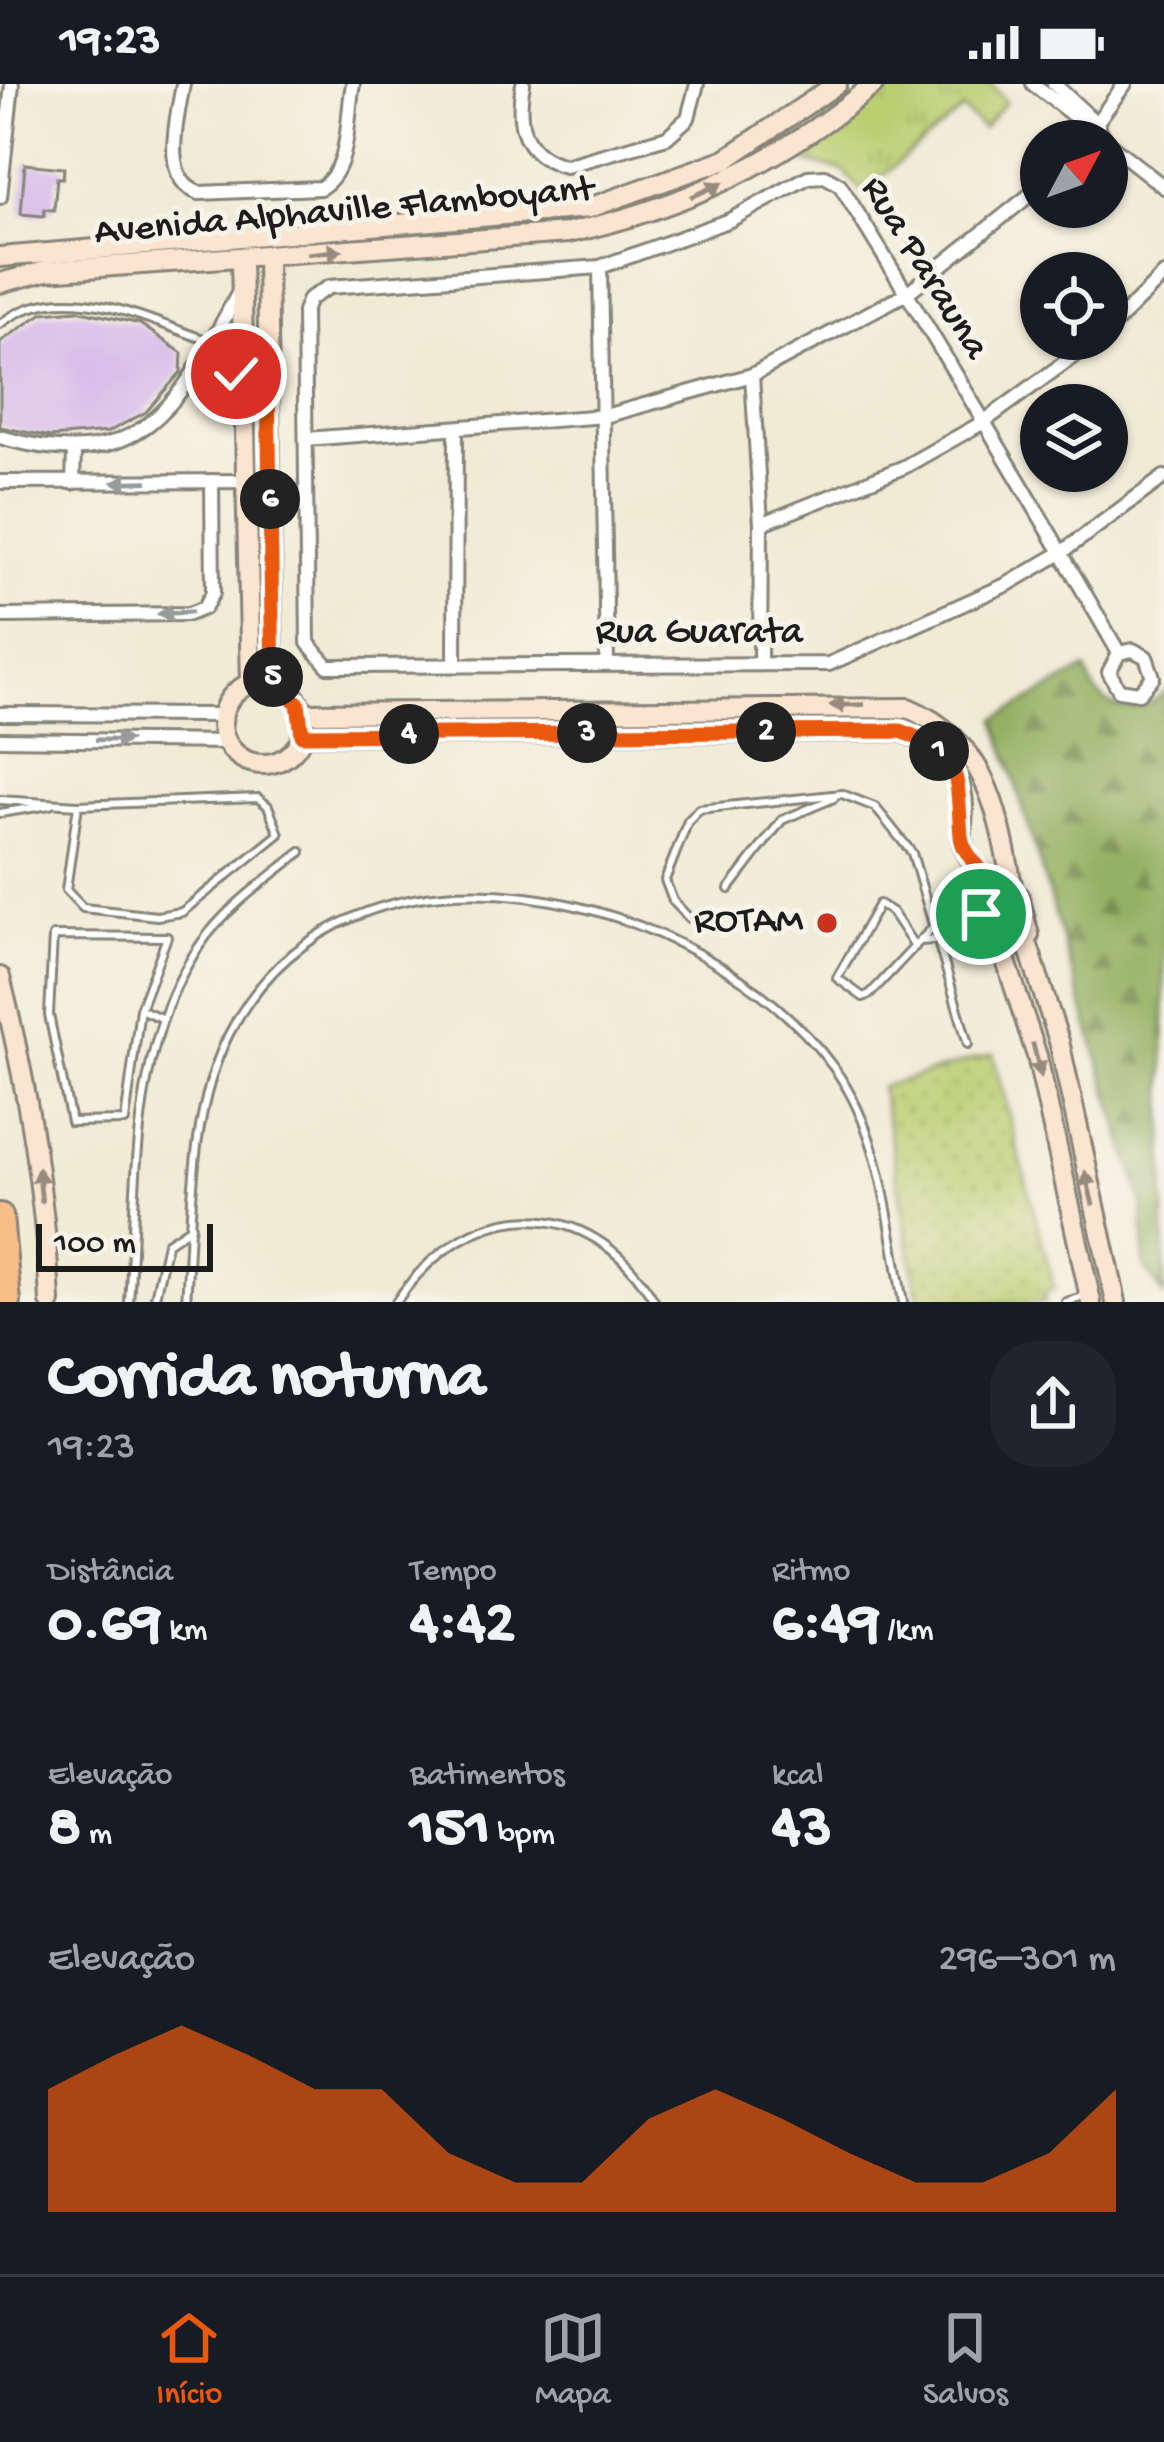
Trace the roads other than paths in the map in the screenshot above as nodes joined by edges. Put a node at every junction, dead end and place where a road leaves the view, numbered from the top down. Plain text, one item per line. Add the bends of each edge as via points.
1 (12, 84) edge
2 (183, 84) edge
3 (353, 84) edge
4 (523, 84) edge
5 (697, 84) edge
6 (837, 84) edge
7 (874, 84) edge
8 (1033, 84) edge
9 (1054, 84) edge
10 (1125, 84) edge
11 (1075, 120) edge
12 (1080, 120) edge
13 (1099, 120) edge
14 (1128, 158) edge
15 (1164, 187) edge
16 (0, 197) edge
17 (1020, 203) edge
18 (393, 235) junction
19 (0, 257) edge
20 (267, 258) junction
21 (241, 260) junction
22 (600, 267) junction
23 (1164, 275) edge
24 (0, 283) edge
25 (241, 287) junction
26 (907, 292) junction
27 (1128, 310) edge
28 (0, 324) edge
29 (212, 342) junction
30 (1068, 360) edge
31 (752, 375) junction
32 (196, 376) junction
33 (245, 378) junction
34 (268, 379) junction
35 (605, 416) junction
36 (982, 423) junction
37 (455, 428) junction
38 (0, 437) edge
39 (306, 439) junction
40 (74, 450) junction
41 (1164, 477) edge
42 (212, 481) junction
43 (247, 481) junction
44 (270, 481) junction
45 (0, 482) edge
46 (74, 483) junction
47 (761, 524) junction
48 (1061, 553) junction
49 (0, 616) edge
50 (1119, 653) dead end
51 (760, 662) junction
52 (607, 663) junction
53 (455, 665) junction
54 (273, 683) junction
55 (250, 684) junction
56 (303, 713) junction
57 (0, 714) edge
58 (222, 715) junction
59 (302, 735) junction
60 (0, 739) edge
61 (226, 742) junction
62 (842, 794) junction
63 (1, 800) edge
64 (56, 803) junction
65 (78, 805) junction
66 (2, 812) edge
67 (301, 852) dead end
68 (729, 889) dead end
69 (1013, 890) junction
70 (984, 900) junction
71 (689, 918) dead end
72 (933, 927) junction
73 (1026, 940) junction
74 (938, 942) junction
75 (918, 944) junction
76 (996, 944) junction
77 (0, 977) edge
78 (140, 1009) junction
79 (163, 1019) junction
80 (968, 1044) dead end
81 (0, 1216) edge
82 (191, 1227) junction
83 (1090, 1299) edge
84 (8, 1302) edge
85 (50, 1302) edge
86 (128, 1302) edge
87 (154, 1302) edge
88 (186, 1302) edge
89 (396, 1302) edge
90 (655, 1302) edge
91 (903, 1302) edge
92 (1066, 1302) edge
93 (1116, 1302) edge

1 - 16 street
2 - 3 street via 175,154 188,189 320,188 338,171
4 - 5 street via 525,139 565,166 667,137 688,118
6 - 18 street, Avenida Alphaville Flamboyant via 726,159 643,193 590,208
18 -> 7 street, Avenida Alphaville Flamboyant via 568,233 630,220 773,159
8 - 11 street
9 - 12 street
10 - 13 street
14 - 15 street
17 - 26 street
18 - 19 street, Avenida Alphaville Flamboyant
20 -> 18 street, Avenida Alphaville Flamboyant
20 - 21 street, Avenida Alphaville Flamboyant
20 - 34 street
21 - 24 street, Avenida Alphaville Flamboyant via 46,272
21 - 25 street
22 - 26 street, Rua Parauna via 825,176 840,185
22 - 35 street
22 - 39 street, Rua Parauna via 329,287 304,312
23 - 27 street
25 - 29 street
25 - 33 street
26 - 31 street
26 - 36 street, Rua Parauna
28 - 29 lane via 22,307 98,303
29 - 32 street
30 - 36 street
31 - 35 street
31 - 47 street
32 - 33 street via 222,370
32 - 40 street via 140,429
33 - 34 street
33 - 43 street
34 - 44 street
35 - 37 street
35 - 52 street
36 - 47 street via 904,467
36 - 48 street, Rua Parauna
37 - 39 street
37 - 53 street
38 - 40 street
39 - 53 street, Rua Guarata via 308,644 328,665
40 - 46 street
41 - 48 street, Rua Guarata
42 - 43 street
42 -> 46 street
42 -> 49 street via 212,593 204,608
43 - 44 street
43 - 55 street
44 - 54 street
45 - 46 street
47 - 51 street
48 - 50 street, Rua Parauna
48 - 51 street, Rua Guarata via 829,664
51 - 52 street, Rua Guarata
52 - 53 street, Rua Guarata
54 - 55 street
54 - 56 street
55 - 58 street
56 - 59 street
69 -> 56 street via 977,760 961,739 908,708
57 - 58 street
58 - 61 street
59 - 61 street via 274,764 246,761
59 - 70 street via 901,731 941,752 957,776 961,837 987,883
60 -> 61 street
62 - 68 lane via 782,820
62 - 71 lane via 699,809 665,880
62 - 72 lane via 875,807 912,853
63 - 64 lane
63 - 66 lane
64 - 65 lane
64 - 66 lane
65 - 65 lane via 258,798 279,834 182,912 83,908 65,890
67 - 79 lane via 219,921
69 - 70 street
69 - 73 street via 1024,908
70 - 72 lane
70 - 76 street
72 - 74 lane
72 - 75 lane
73 - 76 street
93 -> 73 street via 1059,1041
74 - 75 lane
74 - 76 lane via 964,935
74 - 80 lane
75 - 75 lane via 863,997 837,977 879,904
76 -> 83 street via 1037,1056
85 -> 77 street via 37,1158
78 - 78 lane via 125,1121 71,1122 49,1015 53,936 167,937
78 - 79 lane
79 - 86 lane via 145,1088
81 - 84 highway
82 - 87 lane via 166,1243
82 - 88 lane
82 - 91 lane via 213,1074 266,980 315,937 368,908 427,893 502,894 583,910 668,942 745,987 806,1036 842,1079 867,1129
83 - 92 lane
89 - 90 lane via 453,1246 545,1220 610,1244

